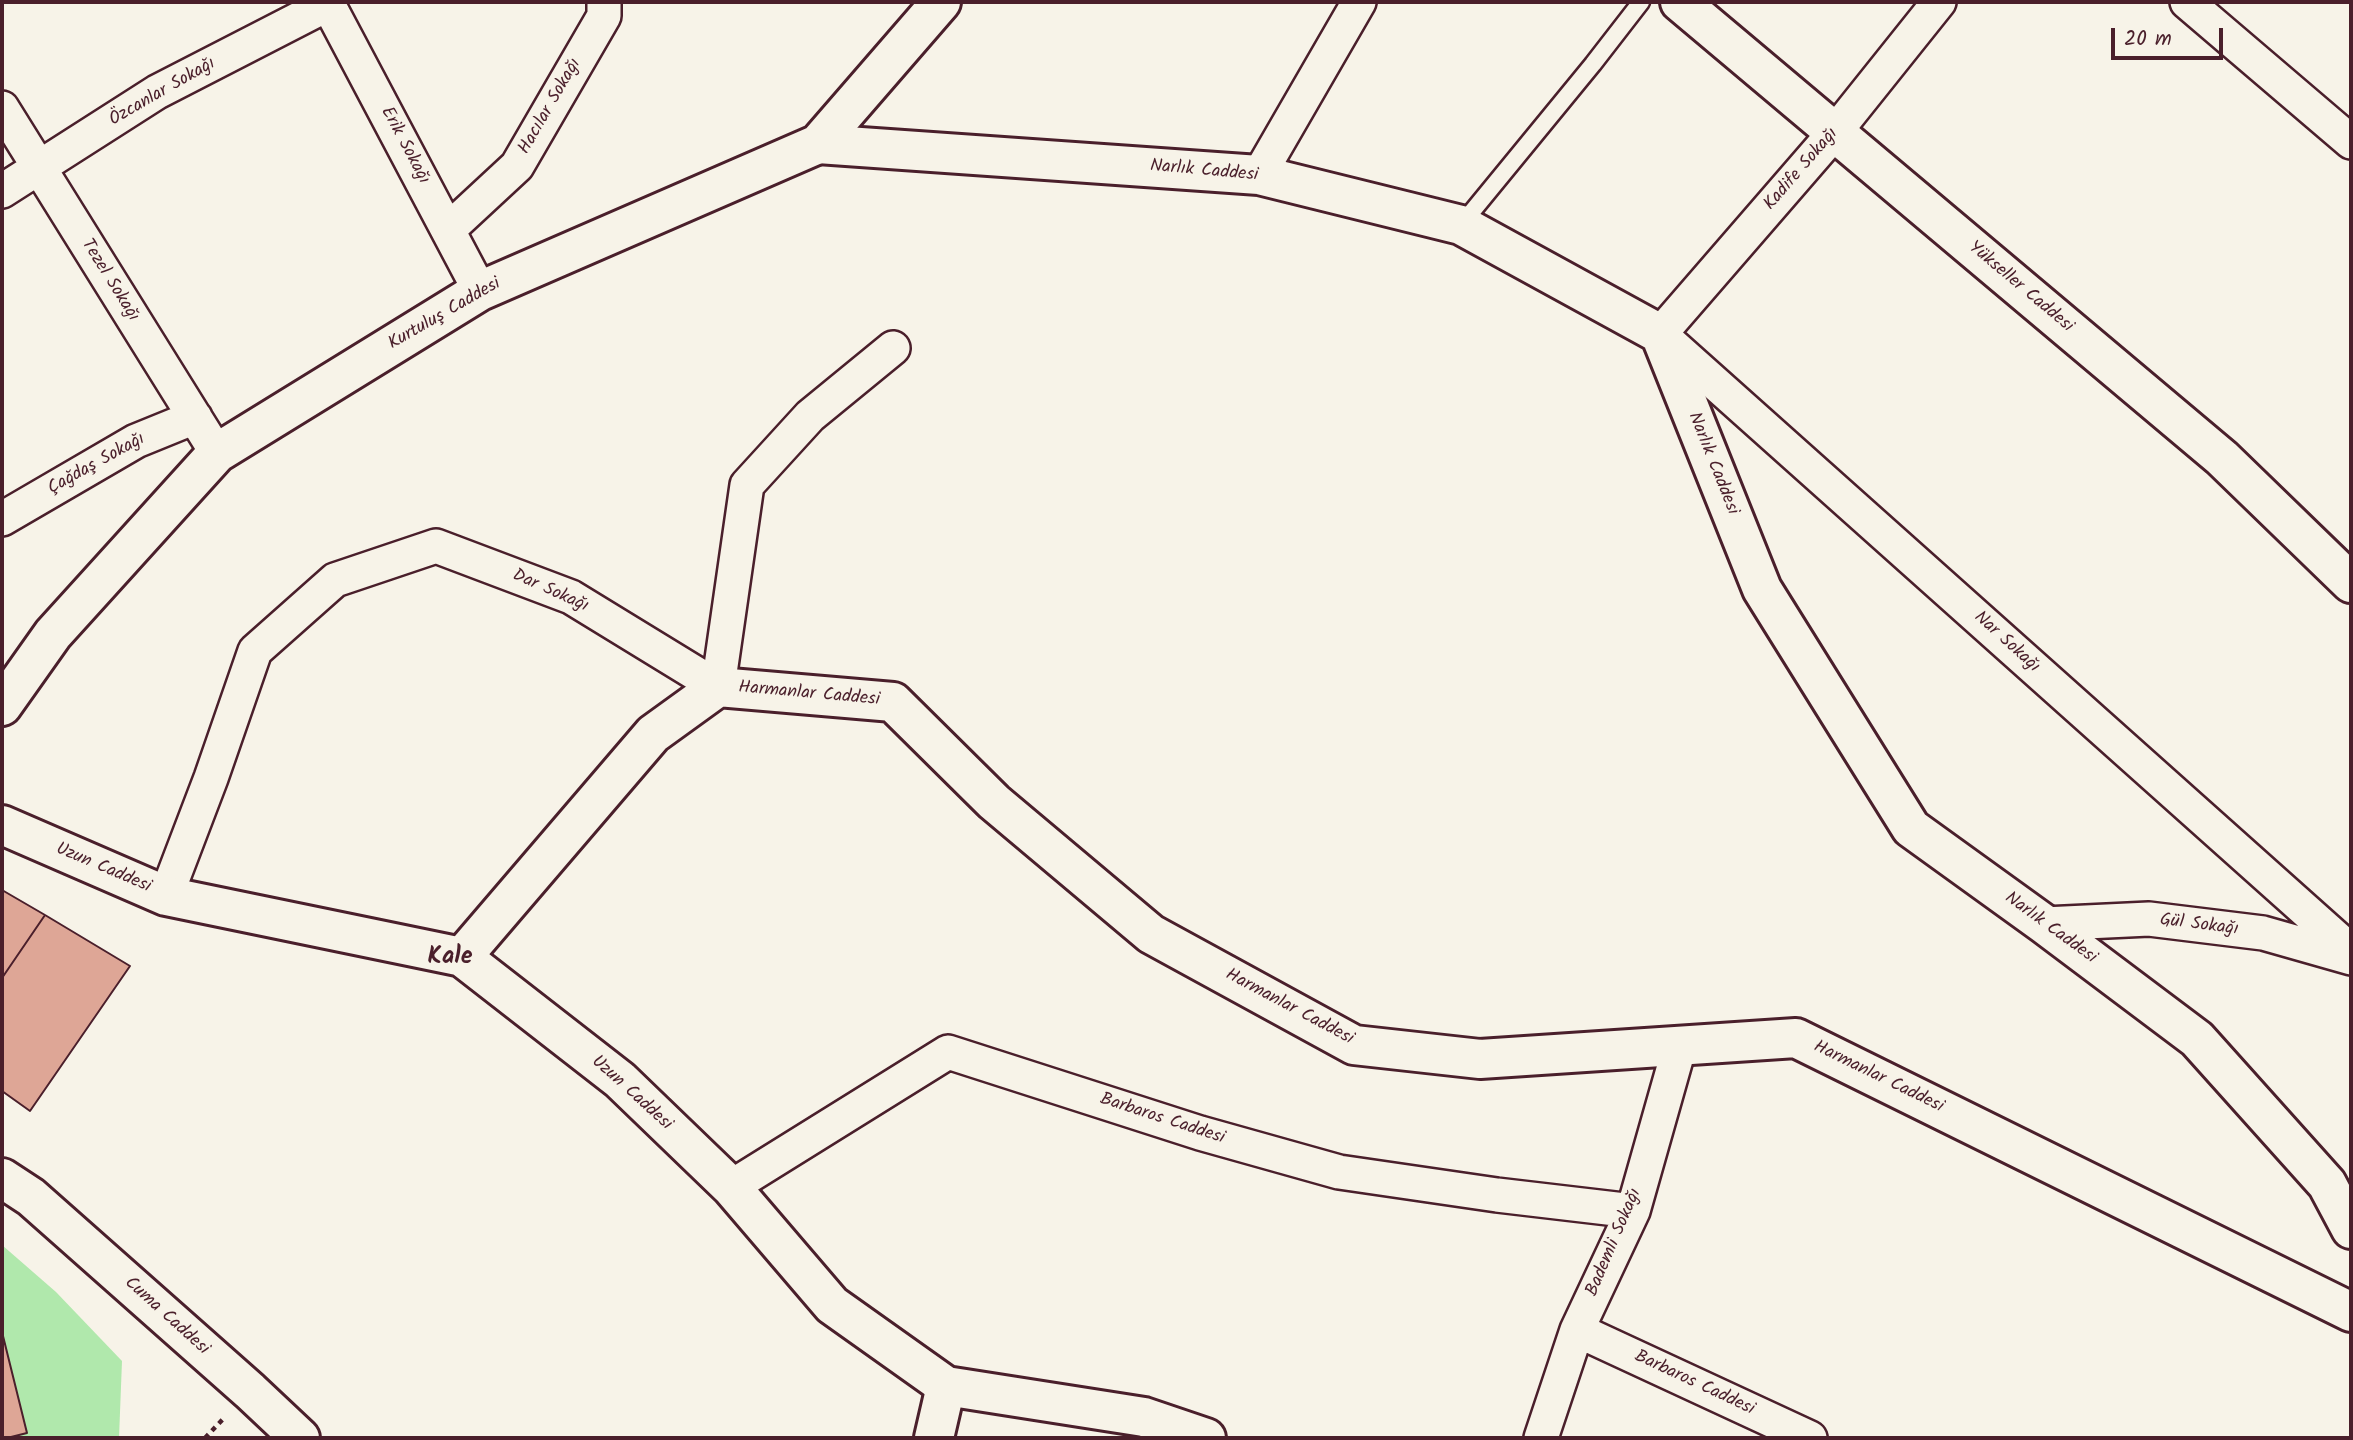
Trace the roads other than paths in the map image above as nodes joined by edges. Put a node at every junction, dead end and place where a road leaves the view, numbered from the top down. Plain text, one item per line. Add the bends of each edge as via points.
1 (604, 2) edge
2 (941, 2) edge
3 (1359, 2) edge
4 (1640, 2) edge
5 (1680, 2) edge
6 (1939, 2) edge
7 (2187, 2) edge
8 (328, 3) edge
9 (2, 108) edge
10 (1835, 132) junction
11 (2351, 142) edge
12 (818, 144) junction
13 (38, 169) junction
14 (1258, 175) junction
15 (2, 191) edge
16 (1461, 225) junction
17 (448, 230) junction
18 (480, 291) junction
19 (1660, 334) junction
20 (893, 348) dead end
21 (195, 417) junction
22 (217, 453) junction
23 (2, 519) edge
24 (2351, 583) edge
25 (718, 687) junction
26 (2, 706) edge
27 (2, 825) edge
28 (166, 896) junction
29 (2044, 924) junction
30 (2351, 951) edge
31 (462, 957) junction
32 (2351, 958) edge
33 (1680, 1045) junction
34 (2, 1165) edge
35 (17, 1187) edge
36 (731, 1187) junction
37 (1633, 1211) junction
38 (2351, 1229) edge
39 (2351, 1312) edge
40 (1577, 1329) junction
41 (946, 1386) junction
42 (300, 1438) edge
43 (934, 1438) edge
44 (1206, 1438) edge
45 (1541, 1438) edge
46 (1810, 1438) edge

1 - 17 street, Hacılar Sokağı via 604,16 517,166
2 - 12 street, Kurtuluş Caddesi
3 - 14 street
4 - 16 lane
5 - 10 street, Yükseller Caddesi
6 - 10 street, Kadife Sokağı
7 - 11 street
8 - 13 street, Özcanlar Sokağı via 157,92
8 - 17 street, Erik Sokağı
9 - 13 street, Tezel Sokağı
10 - 19 street, Kadife Sokağı
10 - 24 street, Yükseller Caddesi via 2222,458
12 - 14 street, Narlık Caddesi
12 - 18 street, Kurtuluş Caddesi
13 - 15 street, Özcanlar Sokağı
13 - 21 street, Tezel Sokağı
14 - 16 street, Narlık Caddesi
16 - 19 street, Narlık Caddesi
17 - 18 street, Erik Sokağı
18 - 22 street, Kurtuluş Caddesi
19 - 29 street, Narlık Caddesi via 1762,589 1911,828
19 - 30 street, Nar Sokağı
20 - 25 street via 810,416 747,485
21 - 22 street, Tezel Sokağı
21 - 23 street, Çağdaş Sokağı via 136,441
22 - 26 street, Kurtuluş Caddesi via 53,634
25 - 28 street, Dar Sokağı via 571,597 436,546 335,580 255,651
25 - 31 street, Harmanlar Caddesi via 653,734
25 - 33 street, Harmanlar Caddesi via 893,702 994,802 1151,934 1354,1045 1480,1059
27 - 28 street, Uzun Caddesi
28 - 31 street, Uzun Caddesi
29 - 32 street, Gül Sokağı via 2148,919 2263,933
29 - 38 street, Narlık Caddesi via 2197,1039 2328,1184
31 - 36 street, Uzun Caddesi via 620,1080
33 - 37 street, Bademli Sokağı
33 - 39 street, Harmanlar Caddesi via 1796,1038
34 - 35 street, Cuma Caddesi
35 - 42 street, Cuma Caddesi
36 - 37 street, Barbaros Caddesi via 948,1052 1339,1172
36 - 41 street, Uzun Caddesi via 832,1305
37 - 40 street, Bademli Sokağı
40 - 45 street, Bademli Sokağı
40 - 46 street, Barbaros Caddesi
41 - 43 street
41 - 44 street, Uzun Caddesi via 1144,1417

